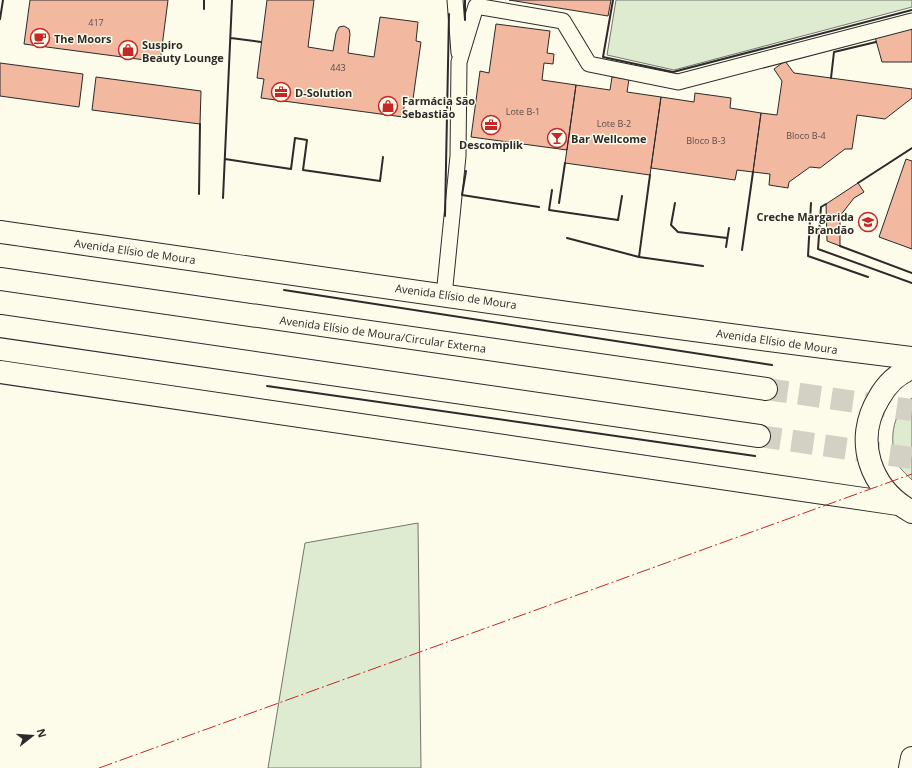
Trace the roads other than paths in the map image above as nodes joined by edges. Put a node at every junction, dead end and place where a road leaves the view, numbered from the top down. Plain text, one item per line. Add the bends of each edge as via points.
1 (455, 0) edge
2 (912, 21) edge
3 (459, 62) junction
4 (0, 232) edge
5 (0, 278) edge
6 (444, 296) junction
7 (0, 326) edge
8 (912, 358) edge
9 (912, 368) edge
10 (0, 372) edge
11 (766, 389) tunnel mouth
12 (759, 436) tunnel mouth
13 (905, 508) edge
14 (912, 758) edge
15 (910, 768) edge

1 - 3 lane
2 - 3 lane via 678,82 589,64 563,21 476,6
3 - 6 lane via 458,156
4 - 6 main road, Avenida Elísio de Moura
5 - 11 main road, Avenida Elísio de Moura/Circular Externa
6 - 8 main road, Avenida Elísio de Moura via 791,344
7 - 12 main road
9 - 13 main road via 886,386 872,408 866,434 869,460 880,485
10 - 13 main road
14 - 15 main road

